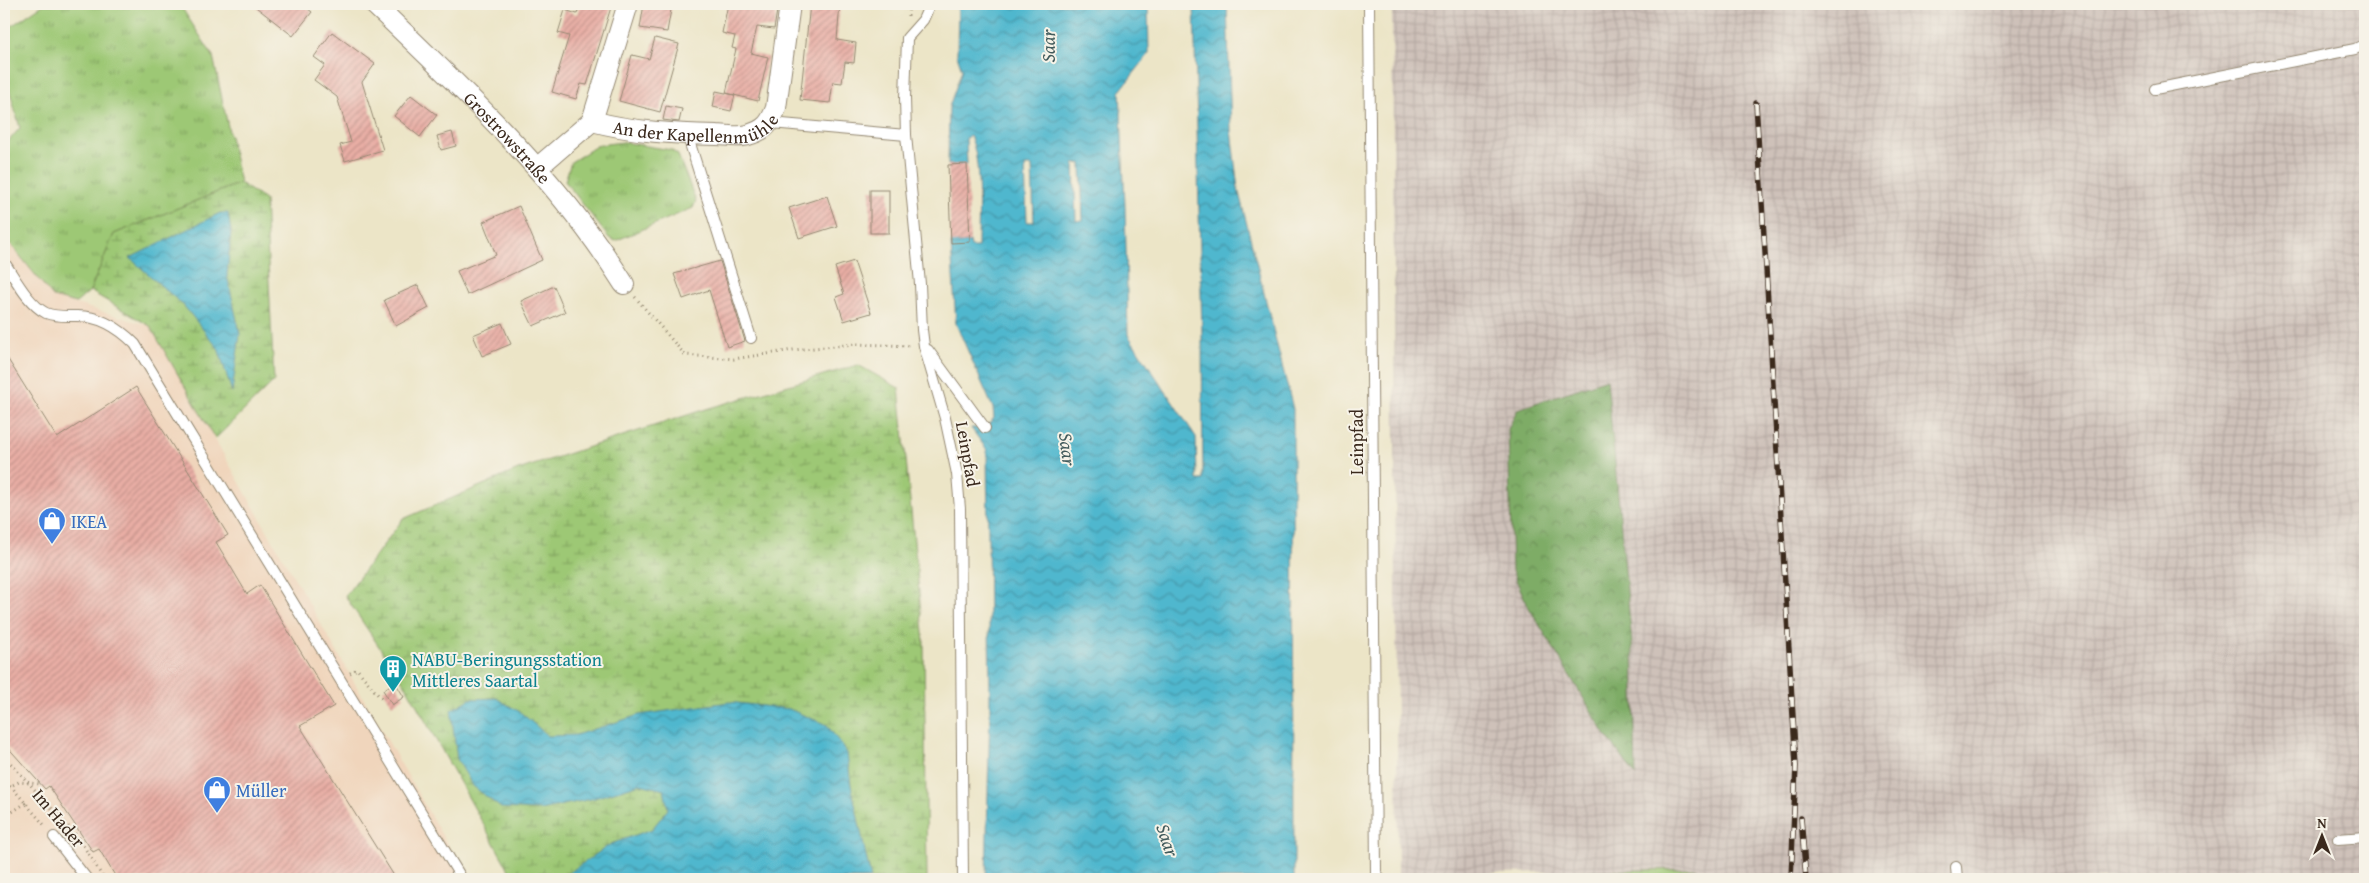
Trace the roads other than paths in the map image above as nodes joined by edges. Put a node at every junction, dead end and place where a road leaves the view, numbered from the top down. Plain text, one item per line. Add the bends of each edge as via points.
1 (374, 4) edge
2 (628, 4) edge
3 (790, 4) edge
4 (930, 4) edge
5 (1369, 4) edge
6 (2365, 44) edge
7 (2155, 89) dead end
8 (592, 121) junction
9 (771, 123) junction
10 (687, 134) junction
11 (906, 135) junction
12 (537, 168) junction
13 (4, 262) edge
14 (624, 284) road end
15 (751, 338) dead end
16 (924, 346) junction
17 (985, 428) dead end
18 (2365, 836) edge
19 (54, 837) road end
20 (2338, 838) dead end
21 (1956, 867) dead end
22 (87, 879) edge
23 (462, 879) edge
24 (963, 879) edge
25 (1380, 879) edge
26 (1956, 879) edge

1 - 12 street, Grostrowstraße via 483,108
2 - 8 street, An der Kapellenmühle
3 - 9 street, An der Kapellenmühle via 776,108
4 - 11 lane, Leinpfad via 923,20 907,38
5 - 25 lane, Leinpfad via 1376,873
6 - 7 lane via 2355,49
8 - 10 street, An der Kapellenmühle via 618,128
8 - 12 street, An der Kapellenmühle
9 - 10 street, An der Kapellenmühle via 746,136
9 - 11 lane
10 - 15 lane
11 - 16 lane, Leinpfad
12 - 14 street, Grostrowstraße via 601,247
13 - 23 lane via 28,296 46,313 103,321 120,330 135,344
16 - 17 lane
16 - 24 lane, Leinpfad via 945,418 957,474 960,508
18 - 20 lane
19 - 22 lane, Im Hader
21 - 26 lane

